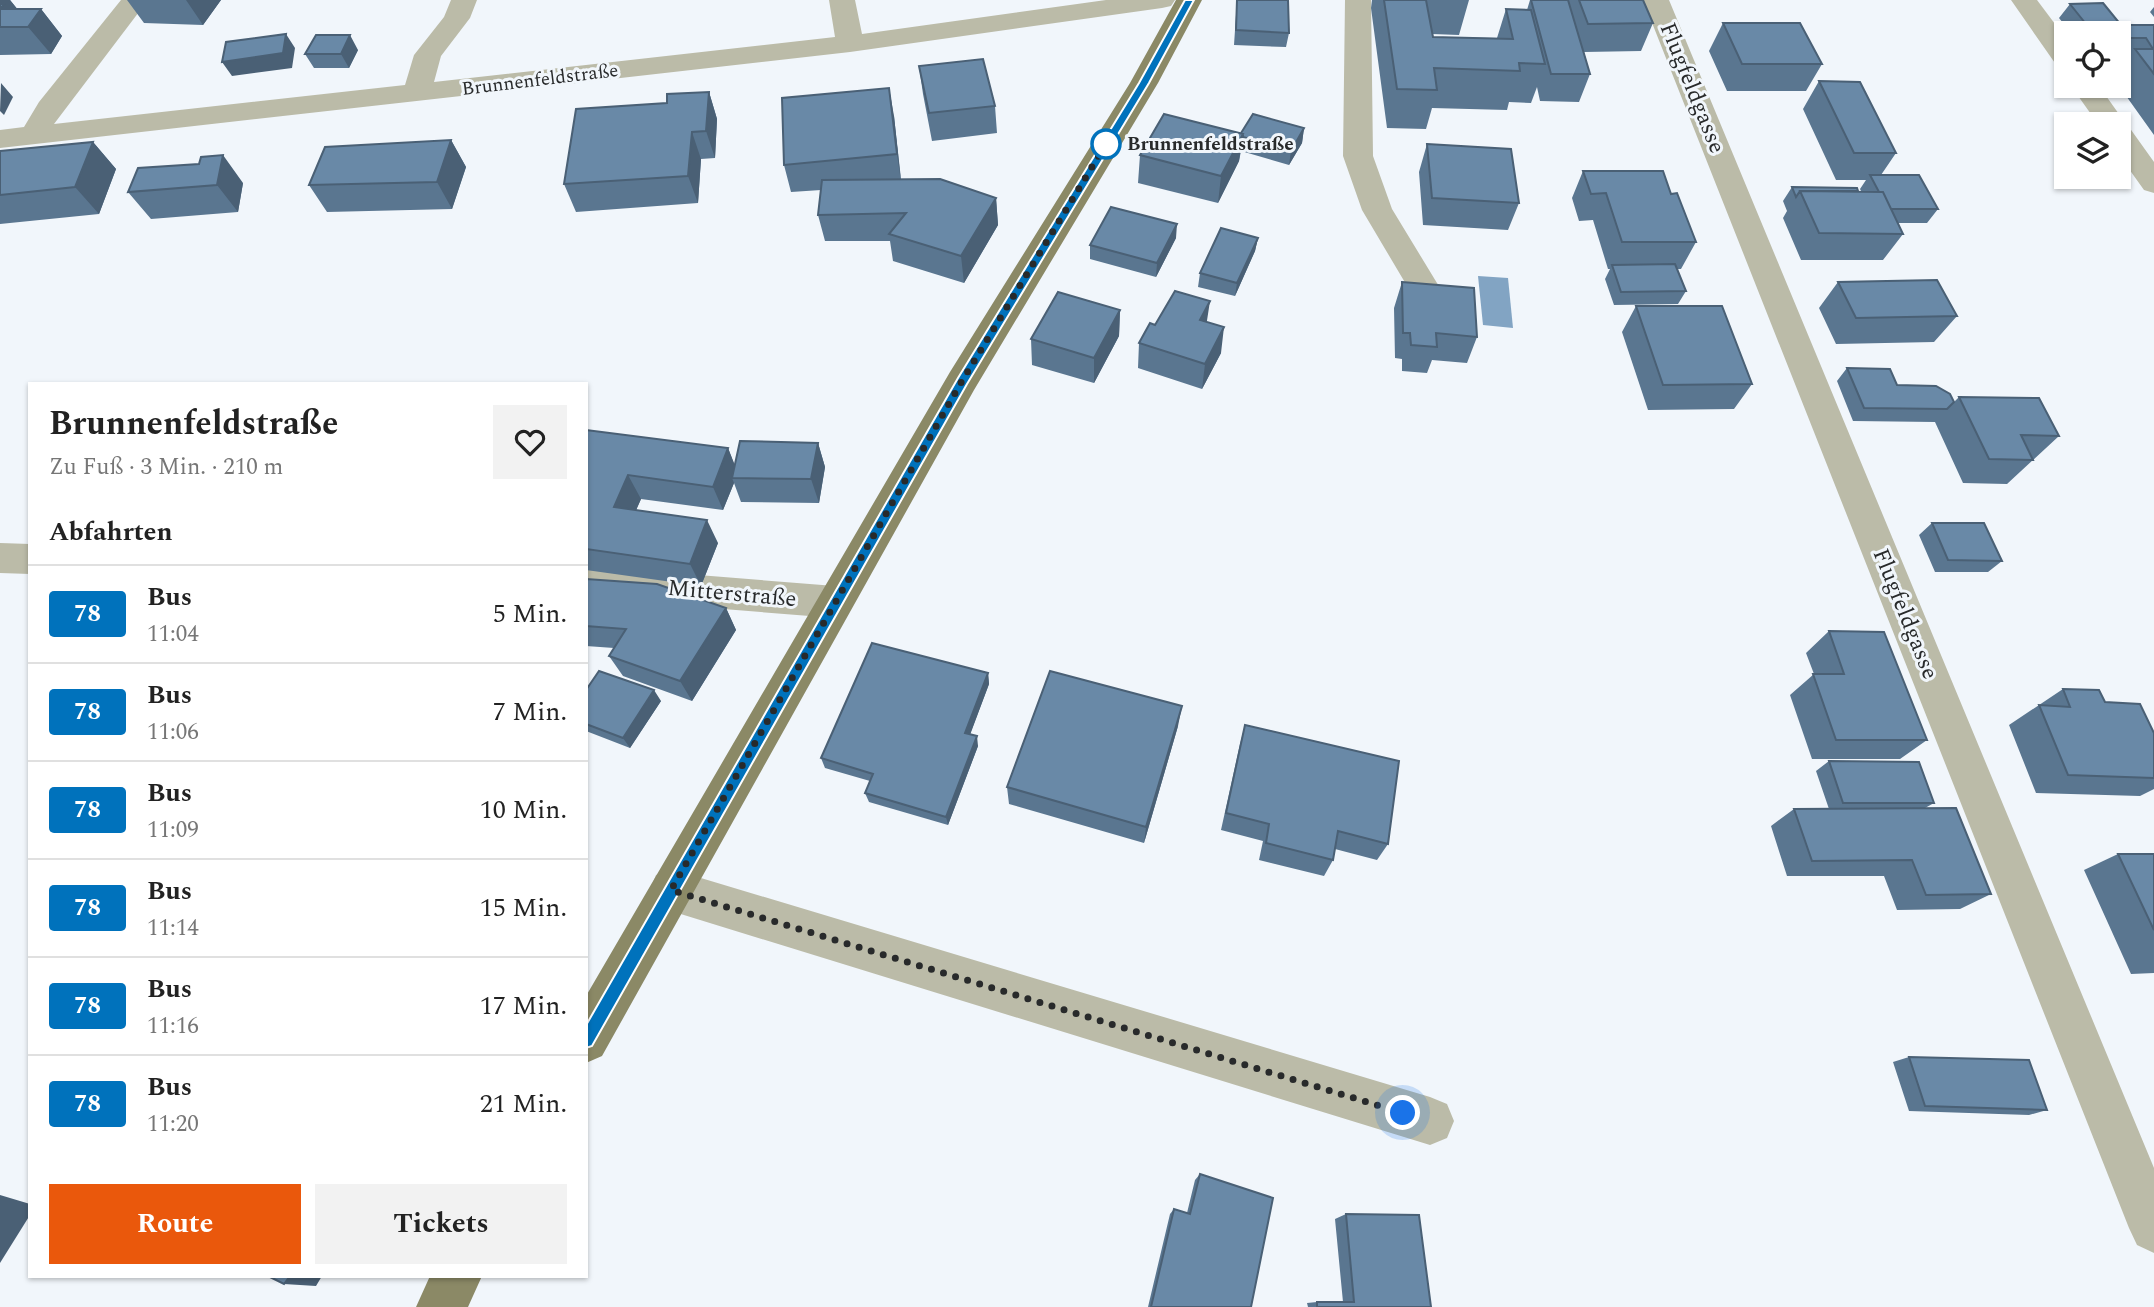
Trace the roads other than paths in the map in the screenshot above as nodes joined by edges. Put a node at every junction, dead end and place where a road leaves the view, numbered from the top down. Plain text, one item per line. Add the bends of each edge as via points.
1 (135, 0) edge
2 (464, 0) edge
3 (842, 0) edge
4 (1162, 0) edge
5 (1189, 0) edge
6 (1358, 0) edge
7 (1656, 0) edge
8 (2024, 0) edge
9 (2054, 42) edge
10 (850, 44) junction
11 (416, 94) junction
12 (34, 134) junction
13 (0, 139) edge
14 (2131, 151) edge
15 (2154, 184) edge
16 (1424, 288) edge
17 (0, 558) edge
18 (28, 559) edge
19 (588, 582) edge
20 (835, 602) junction
21 (671, 890) junction
22 (588, 1036) edge
23 (1430, 1121) dead end
24 (2154, 1228) edge
25 (456, 1278) edge
26 (441, 1307) edge

1 - 12 street via 49,108
2 - 11 street via 457,18 428,55
3 - 10 street
4 - 10 street, Brunnenfeldstraße
5 - 20 main road, Mitterstraße
6 - 16 street via 1358,156 1377,210
7 - 24 street, Flugfeldgasse
8 - 9 street
10 - 11 street, Brunnenfeldstraße
11 - 12 street, Brunnenfeldstraße
12 - 13 street, Brunnenfeldstraße
14 - 15 street
17 - 18 street
19 - 20 street, Mitterstraße
20 - 21 main road, Mitterstraße
21 - 22 main road, Mitterstraße
21 - 23 street
25 - 26 main road

